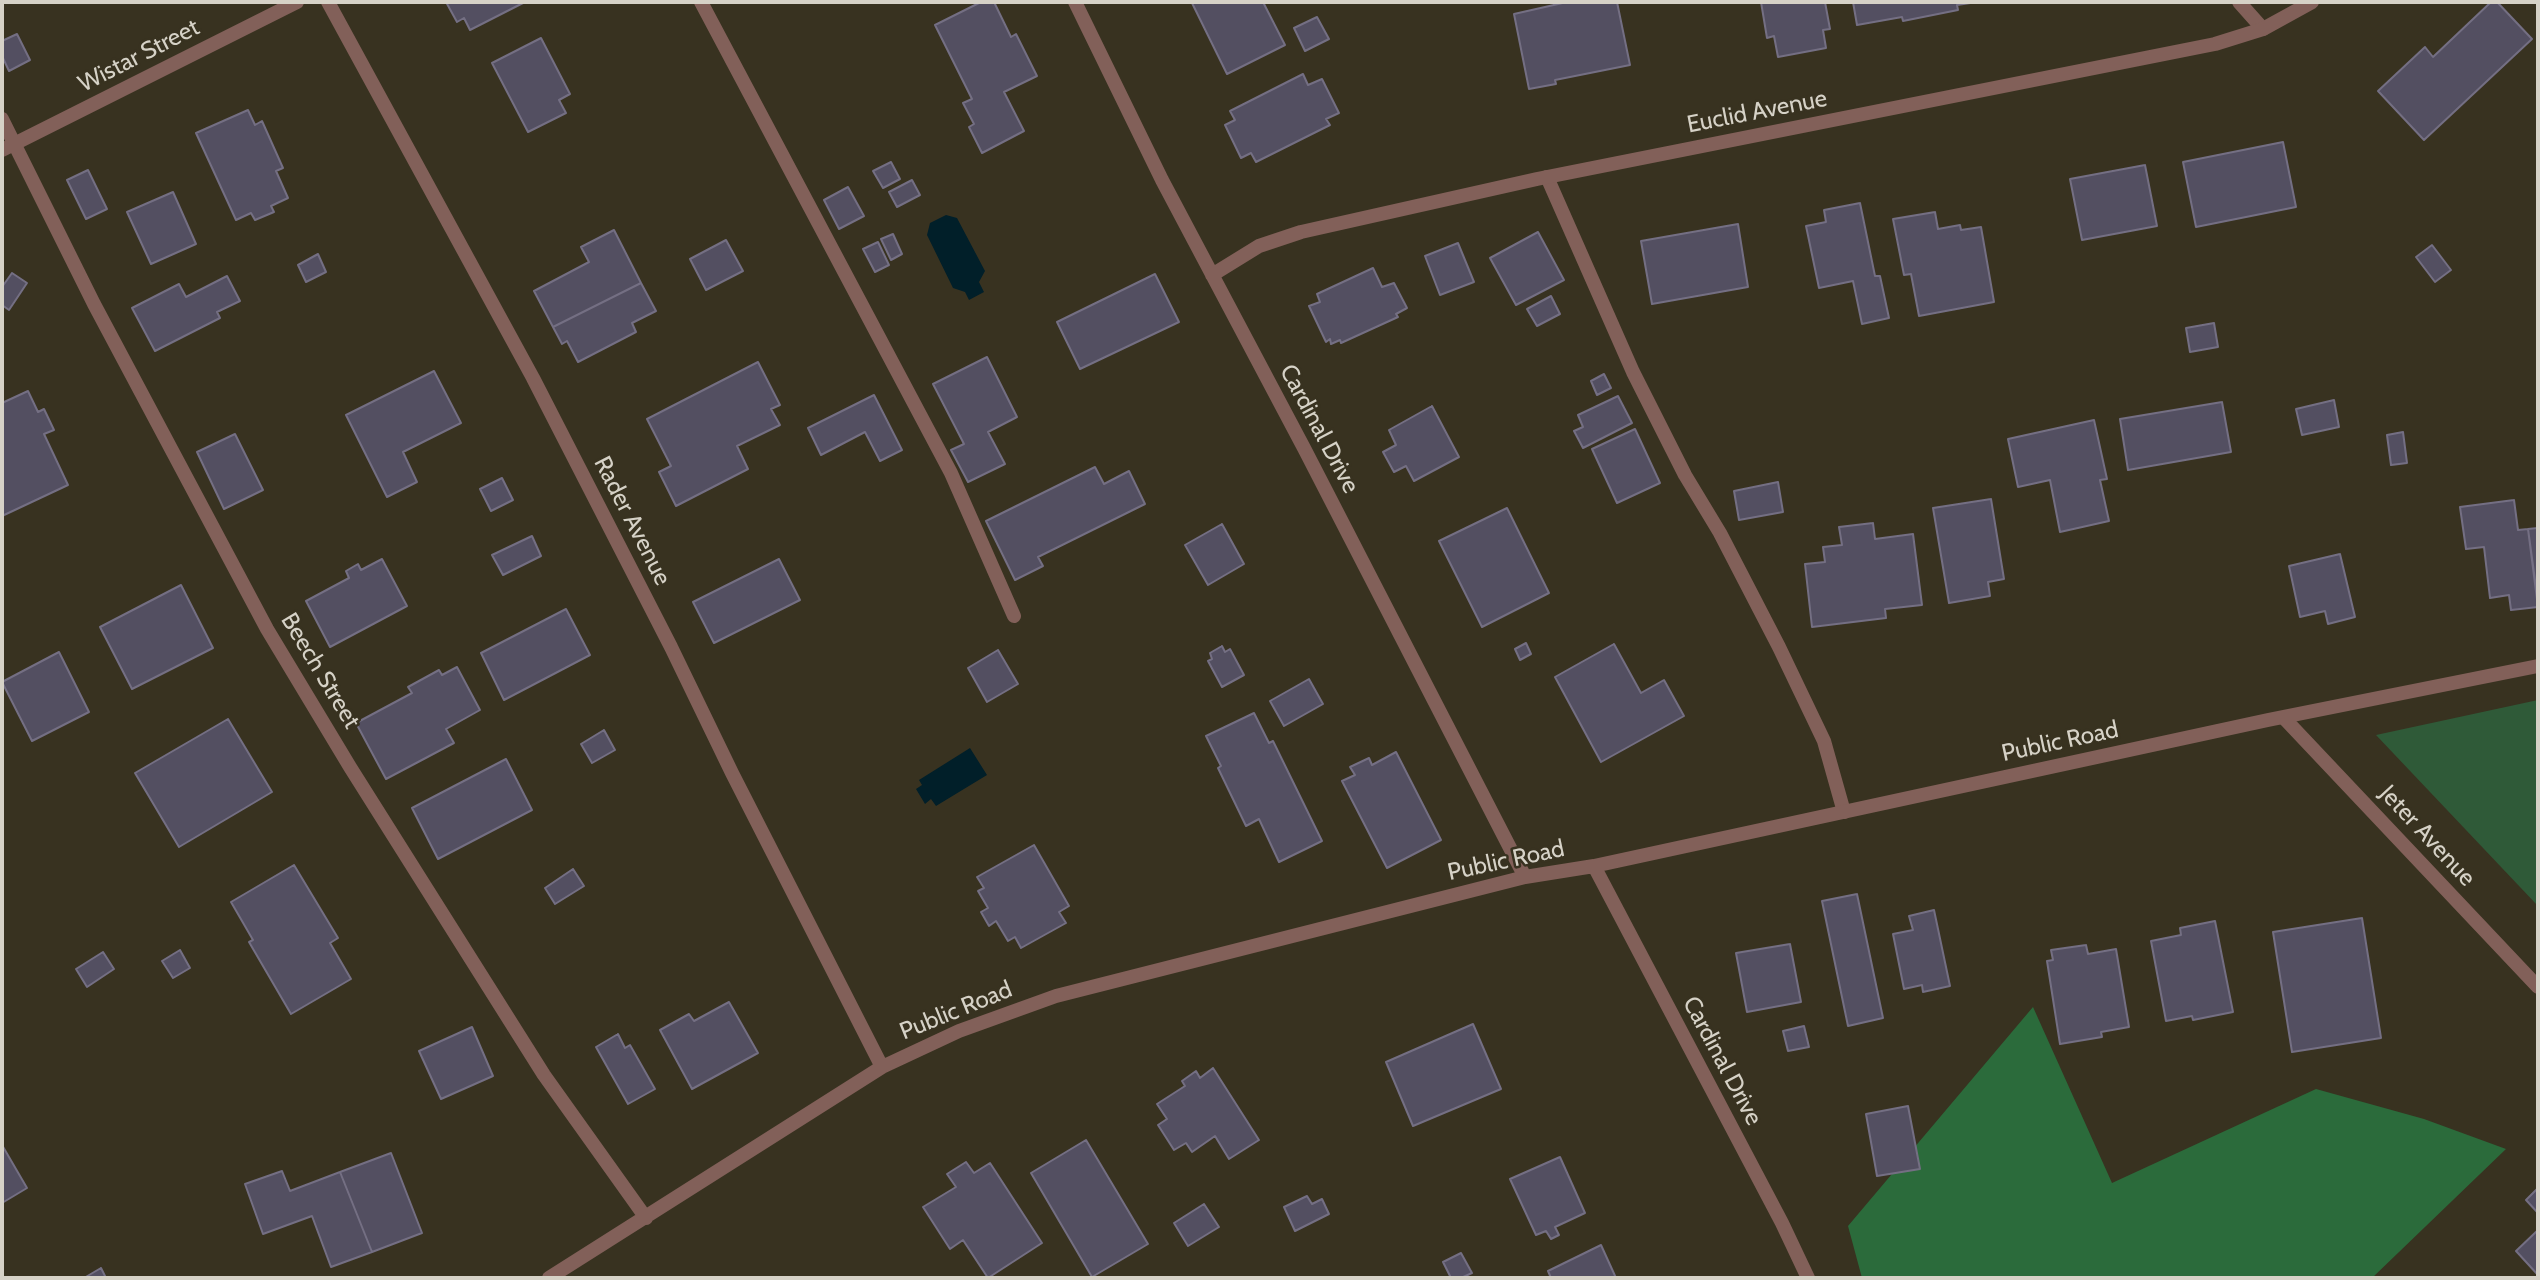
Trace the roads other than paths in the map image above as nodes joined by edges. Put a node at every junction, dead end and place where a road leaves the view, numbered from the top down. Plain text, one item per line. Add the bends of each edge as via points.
1 (297, 2) edge
2 (328, 2) edge
3 (701, 2) edge
4 (1075, 2) edge
5 (2239, 2) edge
6 (2312, 2) edge
7 (2263, 29) junction
8 (2, 119) edge
9 (8, 147) edge
10 (1546, 177) junction
11 (1213, 275) junction
12 (1014, 617) dead end
13 (2538, 666) edge
14 (2283, 717) junction
15 (1844, 812) junction
16 (1594, 866) junction
17 (1525, 877) junction
18 (2538, 987) edge
19 (882, 1067) junction
20 (646, 1218) junction
21 (549, 1278) edge
22 (1808, 1278) edge

1 - 9 street, Wistar Street
2 - 19 street, Rader Avenue via 533,378
3 - 12 street via 951,473
4 - 11 street, Cardinal Drive
5 - 7 street
6 - 7 street, Euclid Avenue
7 - 10 street, Euclid Avenue via 2215,44
8 - 9 street, Beech Street
9 - 20 street, Beech Street via 267,629 544,1075
10 - 11 street, Euclid Avenue via 1301,232 1259,246
10 - 15 street via 1633,372 1824,741
11 - 17 street, Cardinal Drive
13 - 14 street, Public Road
14 - 15 street, Public Road
14 - 18 street, Jeter Avenue
15 - 16 street, Public Road
16 - 17 street, Public Road
16 - 22 street, Cardinal Drive
17 - 19 street, Public Road via 1056,996 959,1031
19 - 20 street, Public Road
20 - 21 street, Public Road

